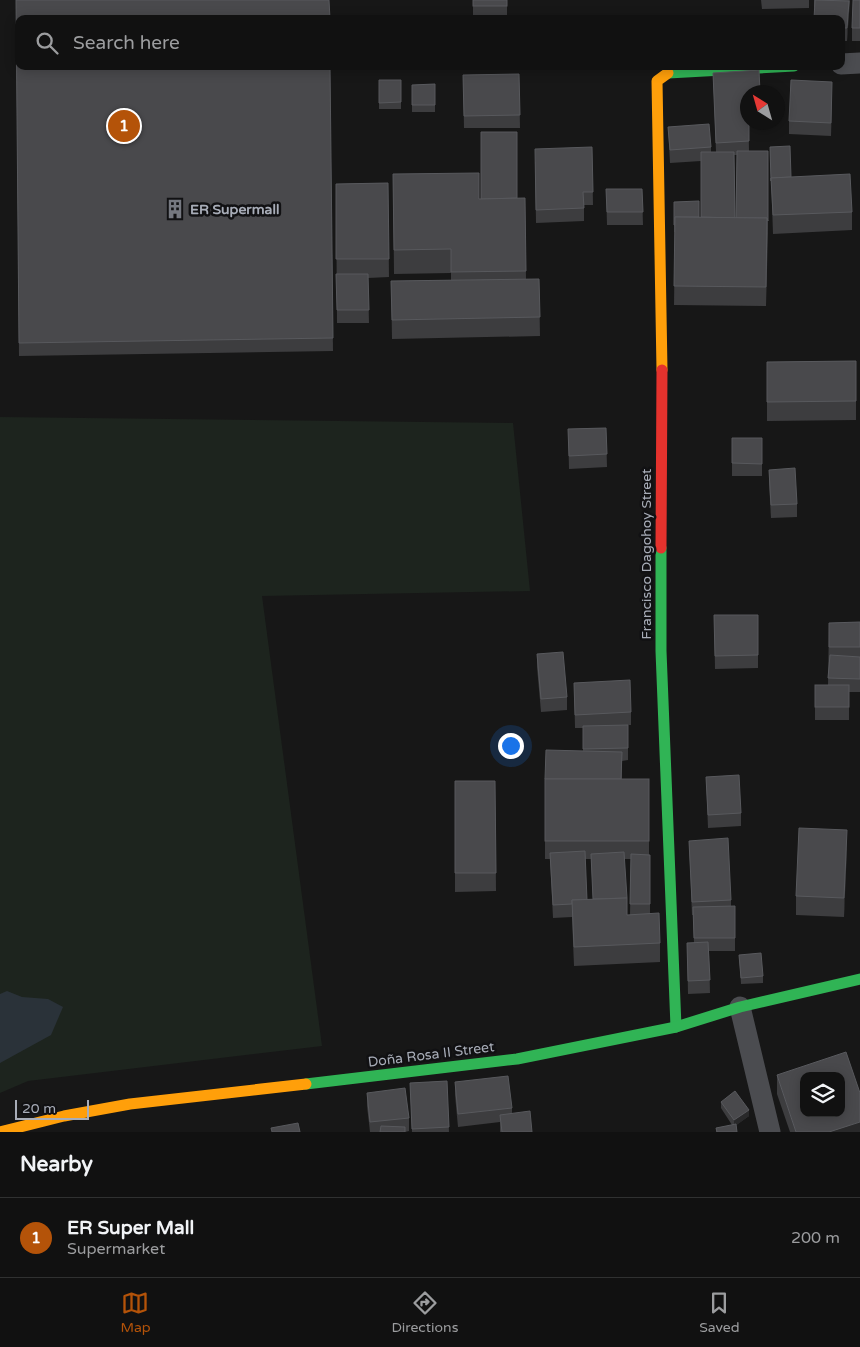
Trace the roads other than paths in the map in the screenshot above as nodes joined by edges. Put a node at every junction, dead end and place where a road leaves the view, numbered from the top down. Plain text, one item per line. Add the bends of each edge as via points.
1 (860, 63) edge
2 (845, 64) edge
3 (711, 70) edge
4 (860, 979) edge
5 (740, 1007) junction
6 (676, 1026) junction
7 (0, 1132) edge
8 (770, 1132) edge

1 - 2 street
3 - 6 street, Francisco Dagohoy Street via 670,72 657,81 662,362 661,651
4 - 5 street, Doña Rosa II Street
5 - 6 street, Doña Rosa II Street
5 - 8 street
6 - 7 street, Doña Rosa II Street via 516,1059 130,1104

